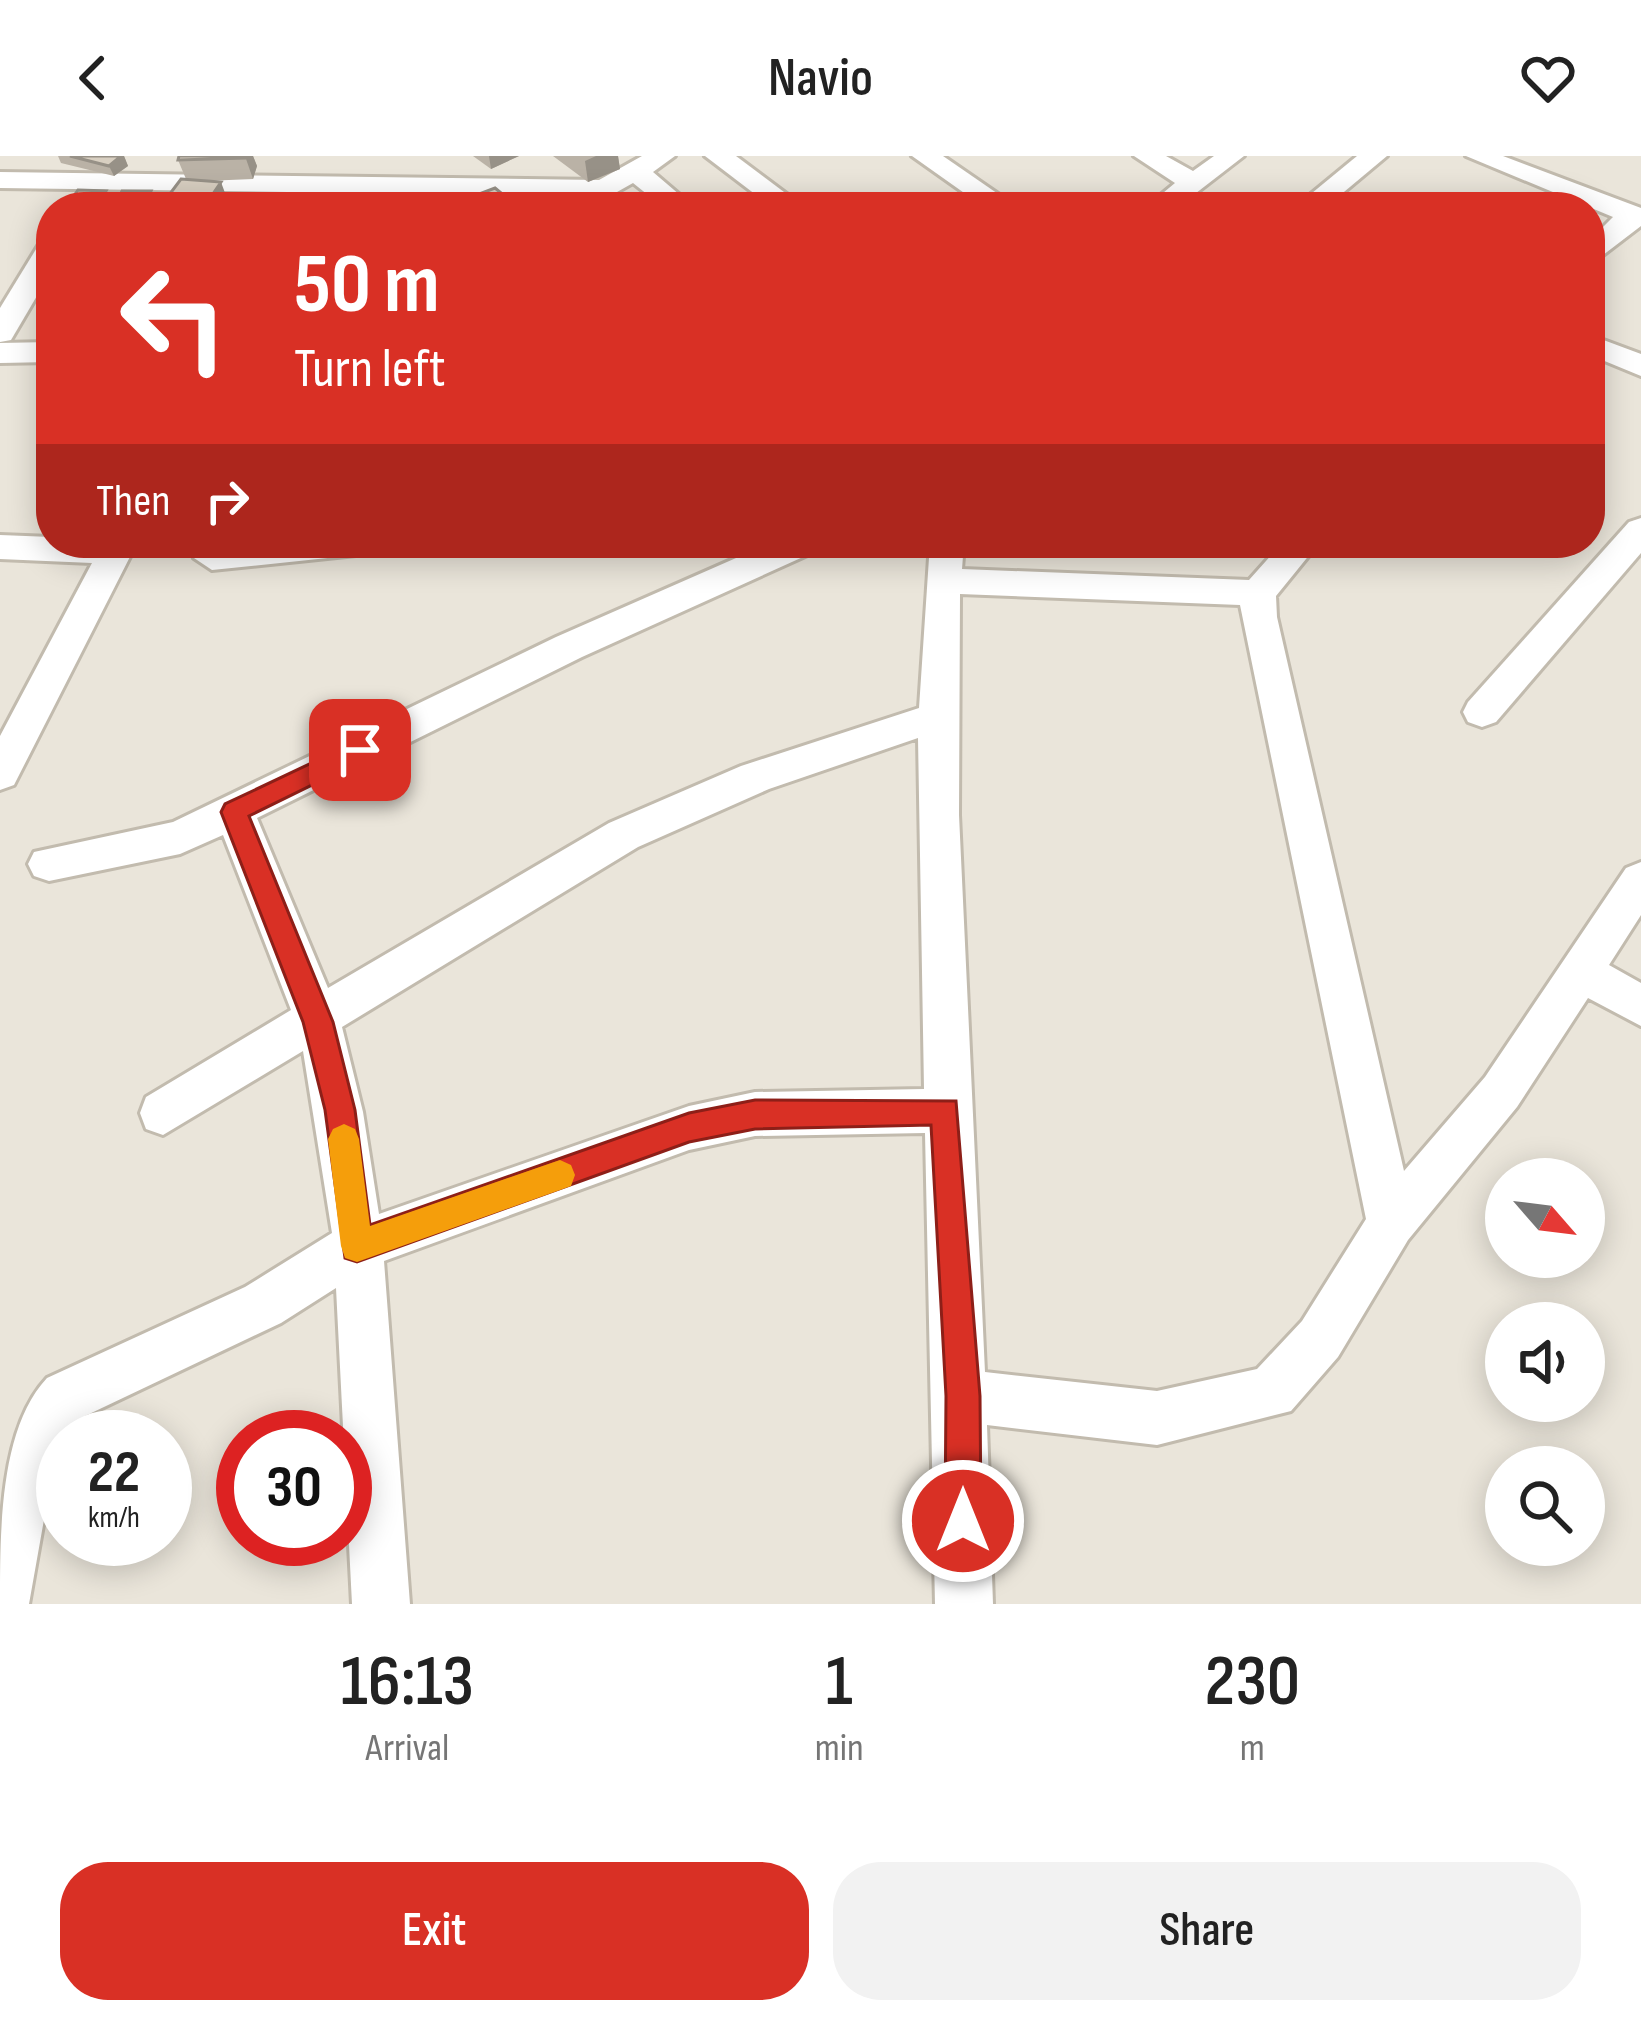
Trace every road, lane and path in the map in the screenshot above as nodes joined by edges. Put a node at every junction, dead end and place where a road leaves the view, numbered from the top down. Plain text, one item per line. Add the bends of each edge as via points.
1 (34, 156) edge
2 (347, 156) edge
3 (662, 156) edge
4 (718, 156) edge
5 (925, 156) edge
6 (1148, 156) edge
7 (1231, 156) edge
8 (1374, 156) edge
9 (1479, 156) edge
10 (0, 170) edge
11 (635, 171) junction
12 (0, 179) edge
13 (86, 181) junction
14 (1194, 183) junction
15 (288, 184) junction
16 (605, 188) junction
17 (80, 192) edge
18 (215, 192) edge
19 (260, 192) edge
20 (598, 192) edge
21 (661, 192) edge
22 (769, 192) edge
23 (980, 192) edge
24 (1181, 192) edge
25 (1328, 192) edge
26 (1573, 192) edge
27 (1605, 204) edge
28 (1636, 216) edge
29 (1605, 243) edge
30 (36, 272) edge
31 (0, 333) edge
32 (1605, 350) edge
33 (0, 352) edge
34 (36, 352) edge
35 (1641, 366) edge
36 (1641, 530) edge
37 (0, 548) edge
38 (36, 548) edge
39 (112, 558) edge
40 (768, 558) edge
41 (1289, 558) edge
42 (945, 562) edge
43 (1258, 593) junction
44 (1482, 712) dead end
45 (937, 718) junction
46 (10, 731) edge
47 (0, 774) edge
48 (234, 812) junction
49 (49, 864) dead end
50 (1641, 880) edge
51 (1582, 972) junction
52 (1641, 1006) edge
53 (318, 1022) junction
54 (946, 1111) junction
55 (164, 1113) dead end
56 (1390, 1223) junction
57 (357, 1246) junction
58 (963, 1396) junction
59 (0, 1604) edge
60 (380, 1604) edge
61 (964, 1604) edge

1 - 10 street
2 - 15 street
3 - 11 street
4 - 22 street
5 - 23 street
6 - 14 street
7 - 14 street
8 - 25 street
9 - 26 street
11 - 16 street
11 - 21 street
12 - 13 street
13 - 17 street
13 - 18 street
14 - 24 street
15 - 16 street
15 - 19 street
16 - 20 street
27 - 28 street
28 - 29 street
30 - 31 street
32 - 35 street
33 - 34 street
36 - 44 street
37 - 38 street
39 - 46 street
40 - 48 street
41 - 43 street
42 - 43 street
42 - 45 street
43 - 56 street
45 - 53 street via 819,750 645,823
45 - 54 street
46 - 47 street
48 - 49 street via 180,837
48 - 53 street
50 - 51 street
51 - 52 street
51 - 56 street via 1501,1092
53 - 55 street
53 - 57 street via 340,1110
54 - 57 street via 755,1114 689,1128
54 - 58 street
56 - 58 street via 1320,1339 1272,1392 1157,1418
57 - 59 street via 263,1306 40,1416 28,1443
57 - 60 street
58 - 61 street

